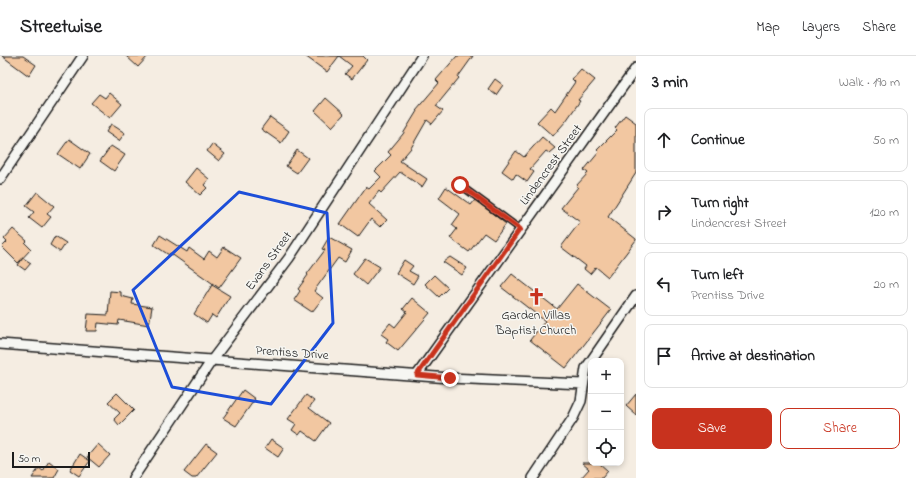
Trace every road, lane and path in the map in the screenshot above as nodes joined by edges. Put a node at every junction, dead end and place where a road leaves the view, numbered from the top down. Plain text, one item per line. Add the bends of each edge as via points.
1 (83, 56) edge
2 (422, 56) edge
3 (636, 68) edge
4 (0, 179) edge
5 (460, 185) dead end
6 (520, 229) junction
7 (636, 296) edge
8 (0, 344) edge
9 (593, 358) edge
10 (212, 360) junction
11 (588, 365) edge
12 (417, 375) junction
13 (583, 384) junction
14 (133, 478) edge
15 (533, 478) edge

1 - 4 street
2 - 10 street, Evans Street via 288,258
3 - 6 street, Lindencrest Street
5 - 6 lane
6 - 12 street, Lindencrest Street
7 - 9 street
8 - 10 street, Prentiss Drive
10 - 12 street, Prentiss Drive
10 - 14 street, Evans Street
11 - 13 street
12 - 13 street, Prentiss Drive
13 - 15 street via 581,401 573,418

